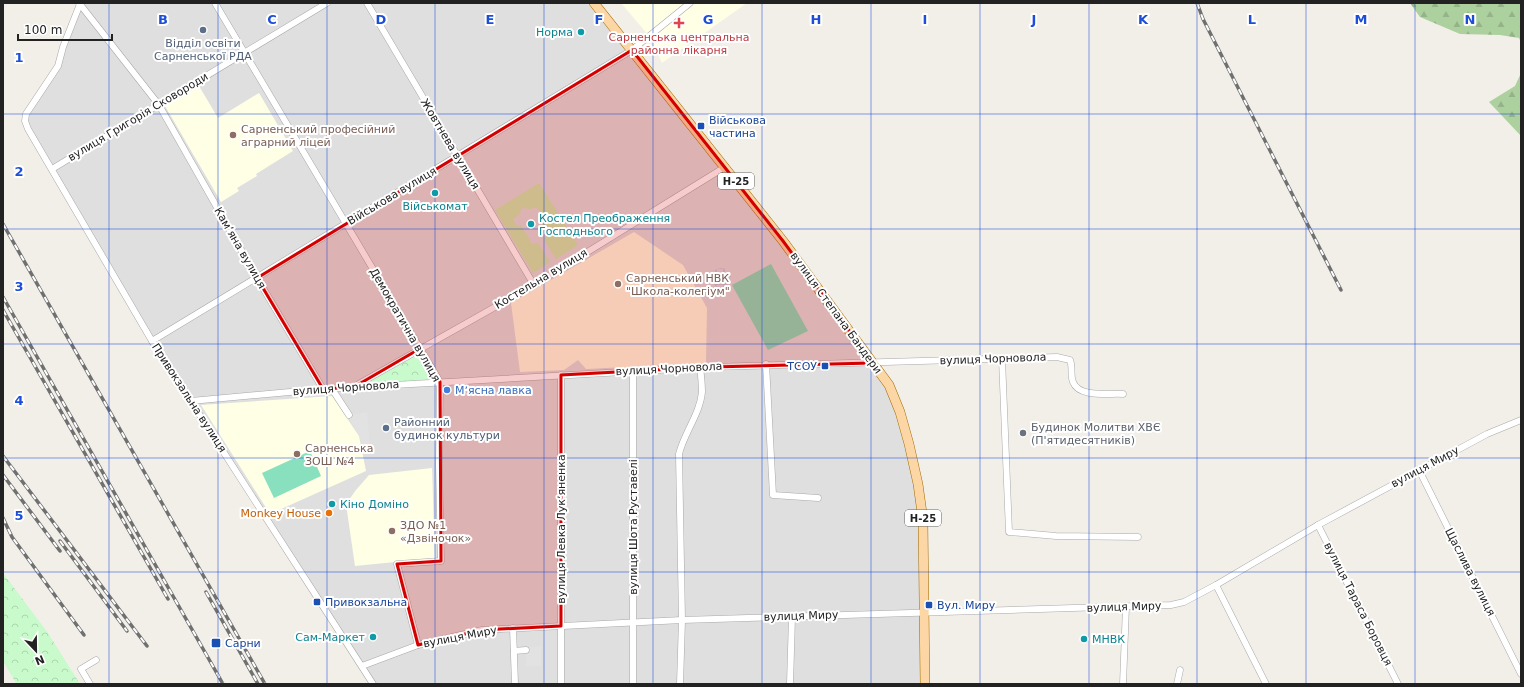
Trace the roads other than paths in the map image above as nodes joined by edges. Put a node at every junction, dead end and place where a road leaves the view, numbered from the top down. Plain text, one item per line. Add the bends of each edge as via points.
1 (80, 3) edge
2 (215, 3) edge
3 (328, 3) edge
4 (367, 3) edge
5 (594, 3) edge
6 (690, 3) edge
7 (632, 50) junction
8 (245, 54) junction
9 (159, 105) junction
10 (457, 157) junction
11 (725, 167) junction
12 (52, 169) junction
13 (346, 223) junction
14 (257, 278) junction
15 (534, 285) junction
16 (152, 340) junction
17 (421, 348) junction
18 (1002, 359) junction
19 (873, 363) junction
20 (766, 364) junction
21 (700, 367) junction
22 (633, 371) junction
23 (561, 375) junction
24 (440, 382) junction
25 (354, 387) junction
26 (323, 389) junction
27 (332, 389) junction
28 (1123, 394) dead end
29 (191, 400) junction
30 (349, 415) dead end
31 (1521, 420) edge
32 (1419, 470) junction
33 (818, 498) dead end
34 (1318, 525) junction
35 (1138, 537) dead end
36 (441, 560) junction
37 (449, 560) dead end
38 (1216, 585) junction
39 (1126, 606) junction
40 (925, 612) junction
41 (792, 617) junction
42 (682, 620) junction
43 (633, 623) junction
44 (561, 626) junction
45 (513, 628) junction
46 (418, 645) junction
47 (526, 650) dead end
48 (514, 651) junction
49 (96, 660) dead end
50 (362, 666) junction
51 (1180, 670) dead end
52 (1521, 674) edge
53 (90, 684) edge
54 (373, 684) edge
55 (514, 684) edge
56 (561, 684) edge
57 (633, 684) edge
58 (680, 684) edge
59 (790, 684) edge
60 (925, 684) edge
61 (1123, 684) edge
62 (1177, 684) edge
63 (1266, 684) edge
64 (1398, 684) edge

1 - 9 street, Камʼяна вулиця
1 - 12 street, Привокзальна вулиця via 58,66 26,114 28,129
2 - 8 street, Демократична вулиця
3 - 8 street, вулиця Григорія Сковороди
4 - 10 street, Жовтнева вулиця
5 - 7 main road, вулиця Степана Бандери / Н-25
6 - 7 street, Військова вулиця
7 - 10 street, Військова вулиця
7 - 11 main road, вулиця Степана Бандери / Н-25
8 - 9 street, вулиця Григорія Сковороди
8 - 13 street, Демократична вулиця
9 - 12 street, вулиця Григорія Сковороди
9 - 14 street, Камʼяна вулиця
10 - 13 street, Військова вулиця
10 - 15 street, Жовтнева вулиця
11 - 15 street, Костельна вулиця
11 - 19 main road, вулиця Степана Бандери / Н-25
12 - 16 street, Привокзальна вулиця
13 - 14 street, Військова вулиця
13 - 17 street, Демократична вулиця
14 - 16 street, Військова вулиця
14 - 26 street, Камʼяна вулиця
15 - 17 street, Костельна вулиця
16 - 29 street, Привокзальна вулиця
17 - 24 street, Демократична вулиця
17 - 25 street, Костельна вулиця
18 - 19 street, вулиця Чорновола
18 - 28 street, вулиця Чорновола via 1064,358 1070,360 1072,381 1076,389 1084,392
18 - 35 street via 1010,532 1056,536
19 - 20 street, вулиця Чорновола
19 - 40 main road, вулиця Степана Бандери / Н-25 via 888,385 900,412 918,484 923,520
20 - 21 street, вулиця Чорновола
20 - 33 street via 773,495
21 - 22 street, вулиця Чорновола
21 - 42 street via 702,392 698,411 683,439 679,454
22 - 23 street, вулиця Чорновола
22 - 43 street, вулиця Шота Руставелі
23 - 24 street, вулиця Чорновола
23 - 44 street, вулиця Левка Лукʼяненка
24 - 25 street, вулиця Чорновола
24 - 36 street, Демократична вулиця
25 - 27 street, вулиця Чорновола
26 - 27 street, вулиця Чорновола
26 - 29 street, вулиця Чорновола
27 - 30 street
29 - 50 street, Привокзальна вулиця
31 - 32 street, вулиця Миру via 1487,434
32 - 34 street, вулиця Миру
32 - 52 street, Щаслива вулиця
34 - 38 street, вулиця Миру
34 - 64 street, вулиця Тараса Боровця
36 - 37 street
36 - 46 street via 397,564
38 - 39 street, вулиця Миру via 1184,602 1171,605
38 - 63 street
39 - 40 street, вулиця Миру
39 - 61 street
40 - 41 street, вулиця Миру
40 - 60 main road, вулиця Степана Бандери / Н-25
41 - 42 street, вулиця Миру
41 - 59 street
42 - 43 street, вулиця Миру
42 - 58 street
43 - 44 street, вулиця Миру
43 - 57 street, вулиця Шота Руставелі
44 - 45 street, вулиця Миру
44 - 56 street, вулиця Левка Лукʼяненка
45 - 46 street, вулиця Миру via 482,630
45 - 48 street
46 - 50 street, вулиця Миру
47 - 48 street
48 - 55 street
49 - 53 street via 81,669
50 - 54 street, Привокзальна вулиця
51 - 62 street

